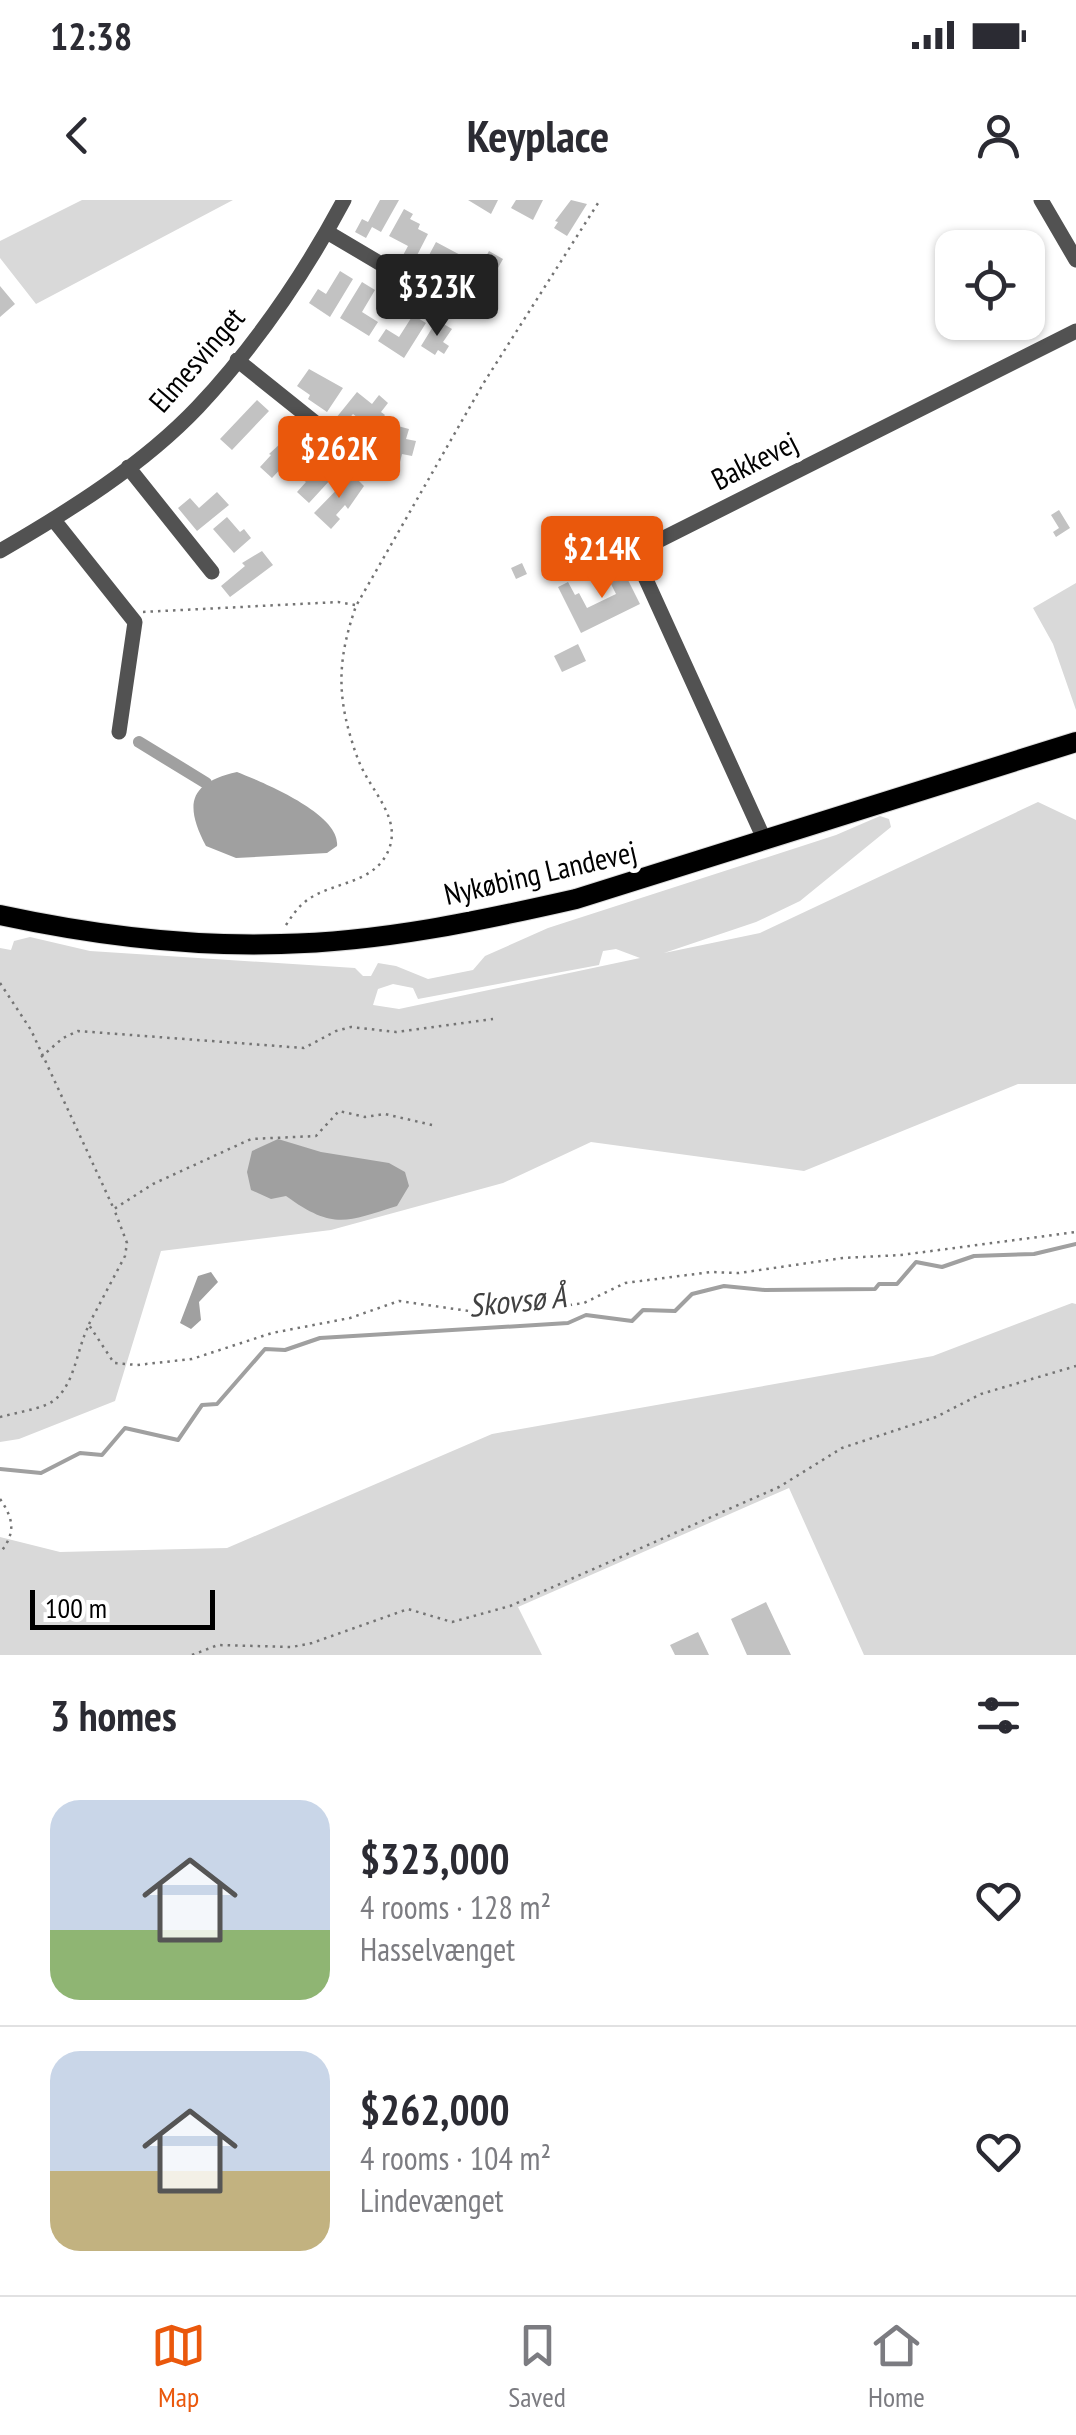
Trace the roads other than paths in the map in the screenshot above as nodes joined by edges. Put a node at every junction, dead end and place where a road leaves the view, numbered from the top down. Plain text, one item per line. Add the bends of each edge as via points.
1 (344, 200) edge
2 (1041, 200) edge
3 (327, 232) junction
4 (1076, 260) edge
5 (437, 290) dead end
6 (1076, 331) edge
7 (237, 360) junction
8 (357, 456) dead end
9 (128, 468) junction
10 (53, 519) junction
11 (0, 551) edge
12 (212, 572) dead end
13 (119, 732) dead end
14 (1076, 742) edge
15 (765, 842) junction
16 (0, 916) edge

1 - 3 street, Elmesvinget
2 - 4 street
3 - 5 street via 420,287
3 - 7 street, Elmesvinget
6 - 15 street, Bakkevej via 634,553
7 - 8 street
7 - 9 street, Elmesvinget via 196,408
9 - 10 street, Elmesvinget
9 - 12 street
10 - 11 street, Elmesvinget
10 - 13 street via 130,612 136,632
14 - 15 main road, Nykøbing Landevej
15 - 16 main road, Nykøbing Landevej via 495,918 382,936 283,944 135,939

